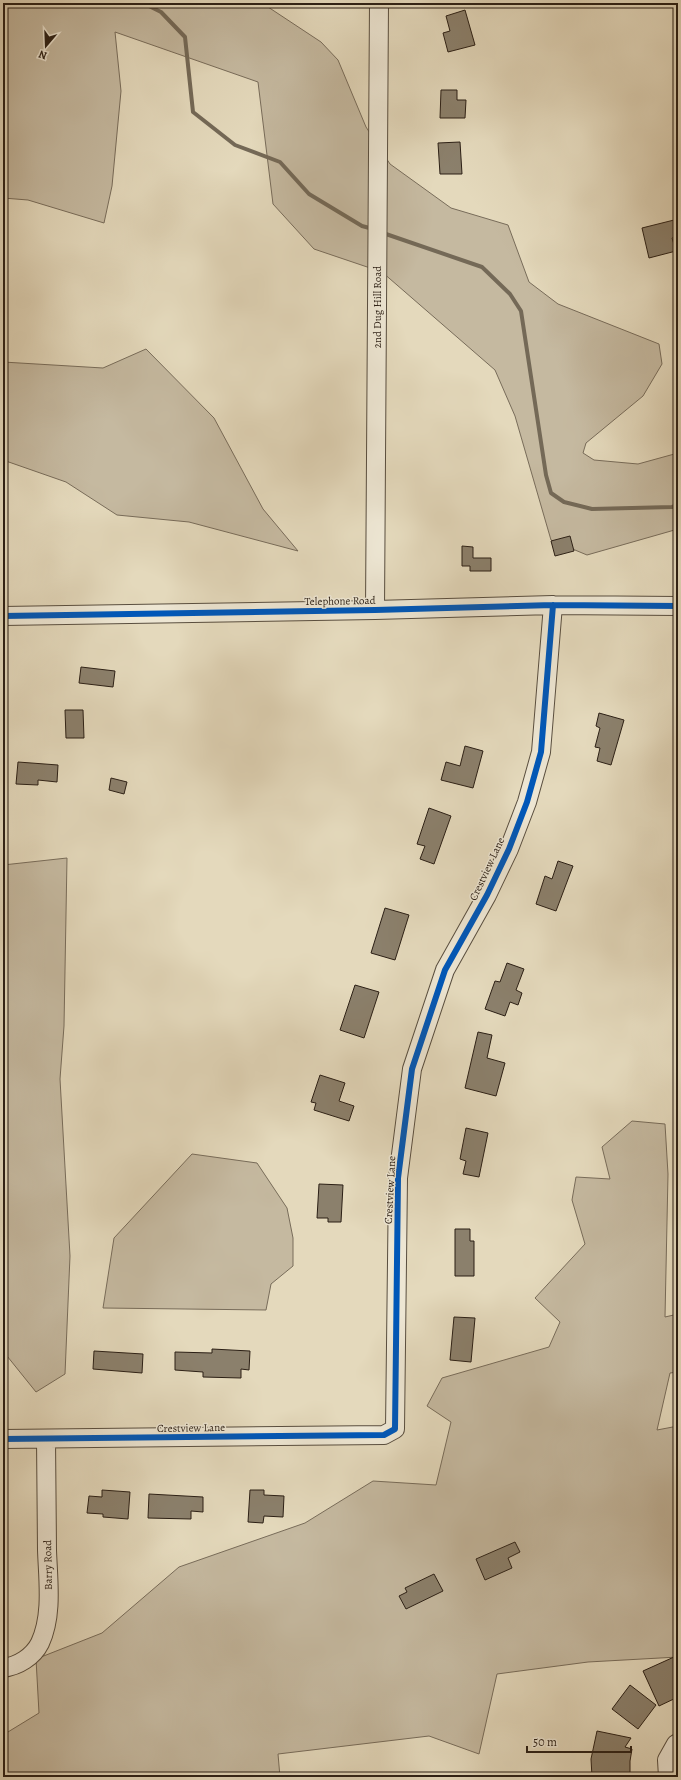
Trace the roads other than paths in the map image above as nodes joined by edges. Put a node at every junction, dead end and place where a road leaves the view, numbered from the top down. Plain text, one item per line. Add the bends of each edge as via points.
1 (378, 3) edge
2 (553, 605) junction
3 (678, 606) edge
4 (375, 610) junction
5 (3, 616) edge
6 (3, 1439) edge
7 (46, 1439) junction
8 (3, 1668) edge
9 (678, 1743) edge
10 (668, 1777) edge

1 - 4 street, 2nd Dug Hill Road
2 - 3 street, Telephone Road
2 - 4 street, Telephone Road
2 - 7 street, Crestview Lane via 541,752 528,802 487,895 445,970 412,1069 398,1178 394,1429 384,1435
4 - 5 street, Telephone Road
6 - 7 street
7 - 8 street, Barry Road via 47,1625 39,1645 27,1659 12,1667
9 - 10 street via 667,1760

